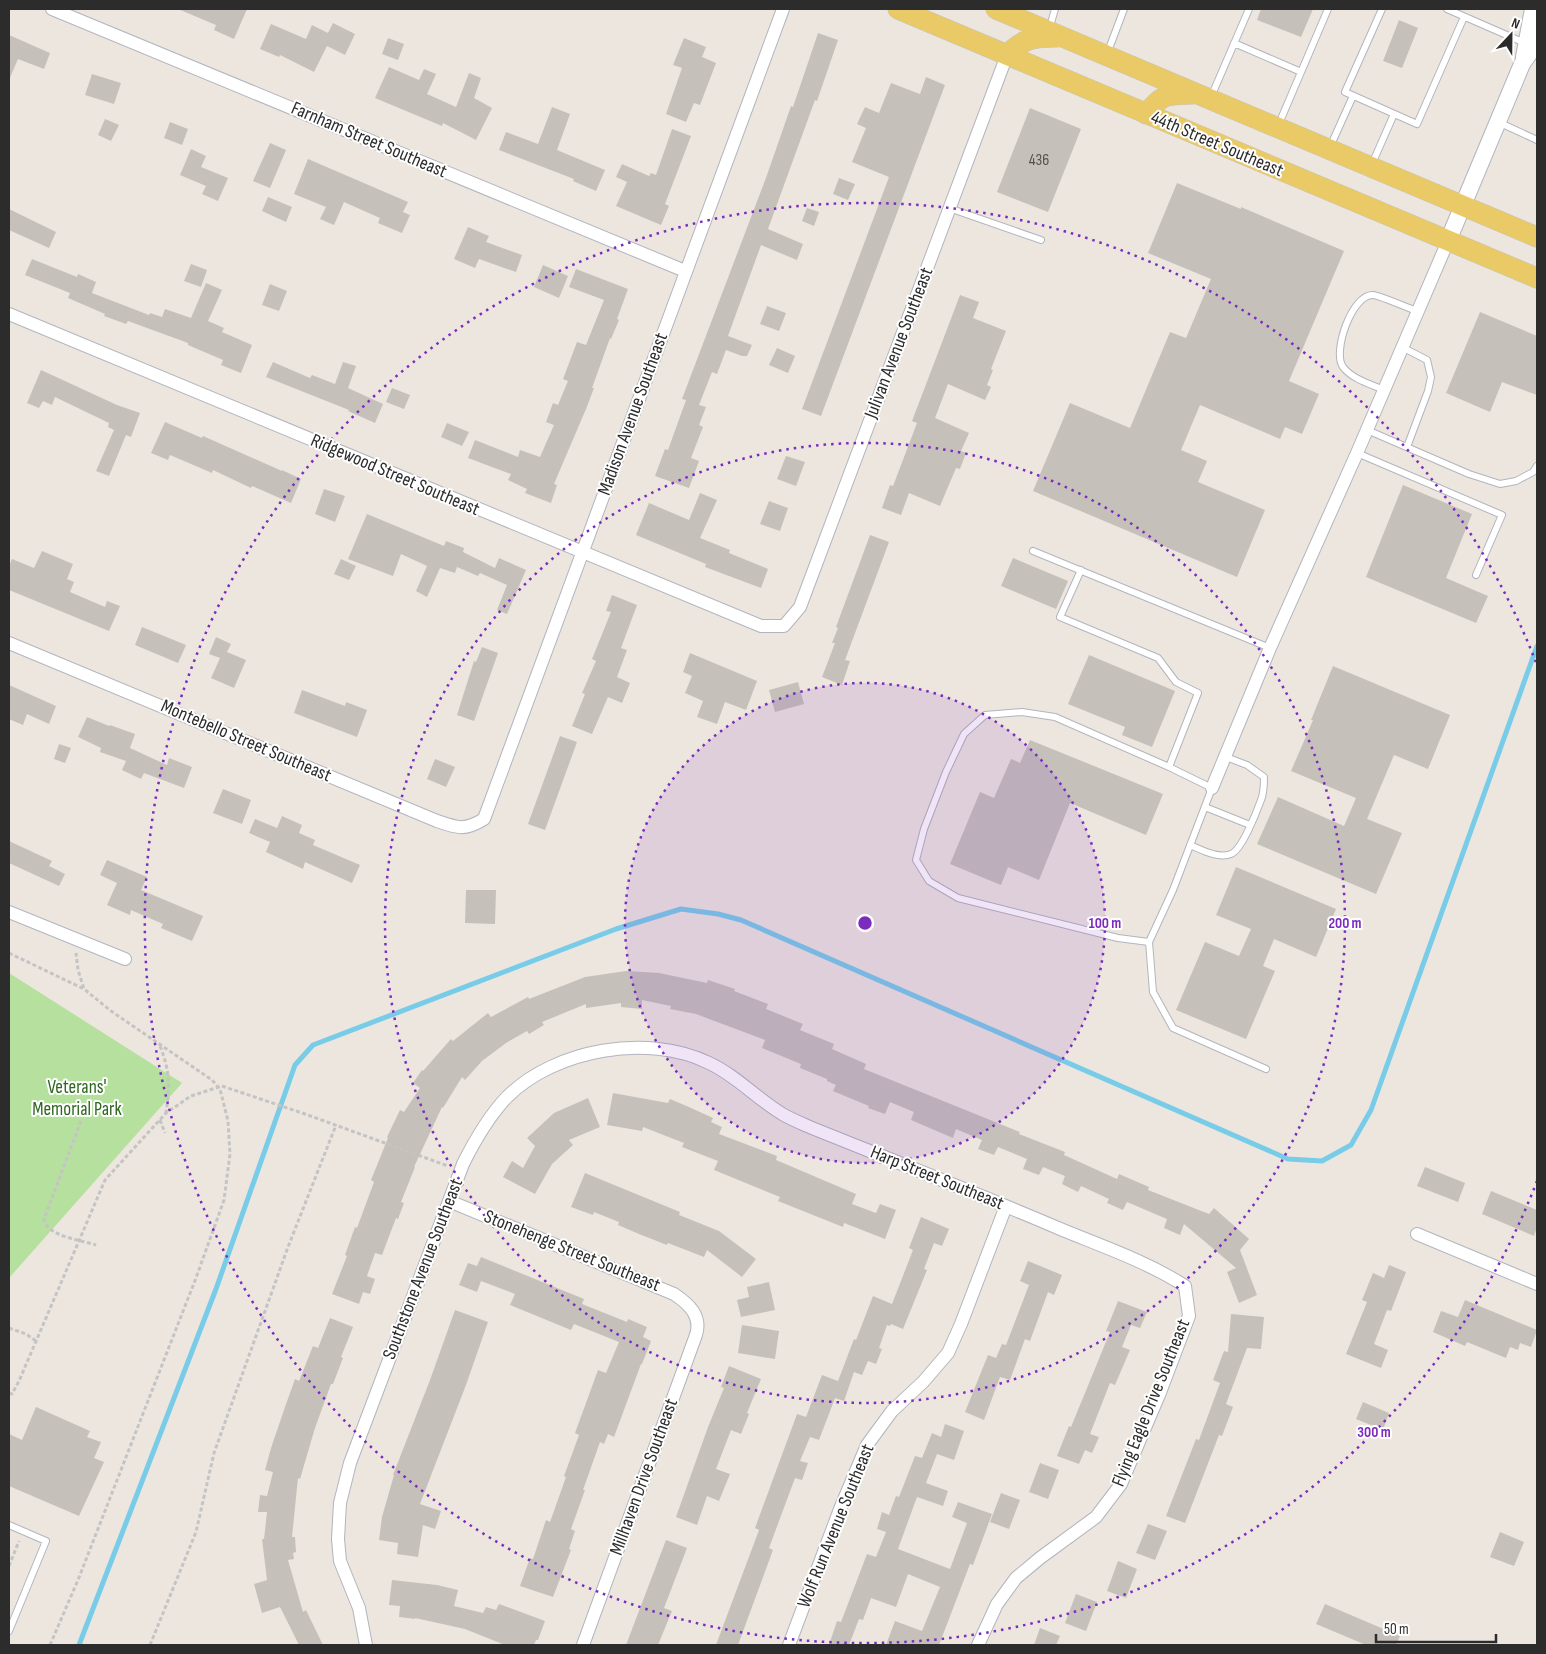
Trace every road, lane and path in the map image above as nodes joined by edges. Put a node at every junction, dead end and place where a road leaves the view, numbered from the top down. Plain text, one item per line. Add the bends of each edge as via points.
1 (52, 9) edge
2 (783, 9) edge
3 (898, 9) edge
4 (996, 9) edge
5 (1055, 9) edge
6 (1124, 9) edge
7 (1249, 9) edge
8 (1328, 9) edge
9 (1382, 9) edge
10 (1447, 9) edge
11 (1533, 9) edge
12 (1464, 16) junction
13 (1055, 34) junction
14 (1234, 43) junction
15 (1532, 43) edge
16 (1007, 55) junction
17 (1107, 56) junction
18 (1301, 72) junction
19 (1203, 96) junction
20 (1353, 96) junction
21 (1146, 114) junction
22 (1394, 114) junction
23 (1498, 122) junction
24 (1277, 127) junction
25 (1537, 140) edge
26 (1329, 150) junction
27 (1371, 167) junction
28 (1463, 206) junction
29 (950, 208) junction
30 (1537, 237) edge
31 (1041, 240) dead end
32 (1448, 241) junction
33 (686, 271) junction
34 (1537, 278) edge
35 (1417, 311) junction
36 (9, 314) edge
37 (1402, 346) junction
38 (1384, 390) junction
39 (1367, 430) junction
40 (1407, 447) junction
41 (1357, 453) junction
42 (1537, 466) edge
43 (1033, 551) dead end
44 (582, 553) junction
45 (1081, 570) junction
46 (1476, 575) dead end
47 (784, 626) joint
48 (9, 643) edge
49 (1270, 648) junction
50 (1226, 757) junction
51 (1169, 767) junction
52 (1212, 788) junction
53 (1205, 807) junction
54 (484, 819) joint
55 (1250, 825) junction
56 (1190, 845) junction
57 (9, 912) edge
58 (74, 938) junction
59 (1149, 942) junction
60 (9, 953) edge
61 (125, 959) dead end
62 (84, 989) junction
63 (160, 1045) junction
64 (697, 1057) joint
65 (1266, 1069) dead end
66 (217, 1086) junction
67 (166, 1113) junction
68 (160, 1120) junction
69 (80, 1121) dead end
70 (336, 1125) junction
71 (165, 1133) dead end
72 (460, 1170) junction
73 (449, 1201) junction
74 (1006, 1206) junction
75 (1417, 1234) dead end
76 (78, 1241) junction
77 (96, 1245) dead end
78 (1537, 1284) edge
79 (1185, 1286) joint
80 (692, 1308) joint
81 (9, 1328) edge
82 (36, 1340) junction
83 (10, 1393) edge
84 (9, 1398) edge
85 (9, 1525) edge
86 (23, 1531) junction
87 (9, 1566) edge
88 (9, 1630) edge
89 (50, 1645) edge
90 (150, 1645) edge
91 (366, 1645) edge
92 (583, 1645) edge
93 (789, 1645) edge
94 (978, 1645) edge

1 - 33 street, Farnham Street Southeast
2 - 33 street, Madison Avenue Southeast
3 - 16 main road, 44th Street Southeast
4 - 13 main road, 44th Street Southeast
5 - 13 lane
6 - 17 lane
7 - 14 lane
8 - 18 lane
9 - 20 lane via 1345,92
10 - 12 lane
11 - 15 street
12 - 15 lane
12 - 22 lane via 1416,124
13 - 16 main road via 1028,40
13 - 17 main road, 44th Street Southeast
14 - 18 lane
14 - 19 lane
15 - 23 street
16 - 21 main road, 44th Street Southeast
16 - 29 street, Julivan Avenue Southeast
17 - 19 main road, 44th Street Southeast
18 - 24 lane
19 - 21 main road via 1167,95
19 - 24 main road, 44th Street Southeast
20 - 22 lane
20 - 26 lane
21 - 32 main road, 44th Street Southeast
22 - 27 lane
23 - 25 lane
23 - 28 street
24 - 26 main road, 44th Street Southeast
26 - 27 main road, 44th Street Southeast
27 - 28 main road, 44th Street Southeast
28 - 30 main road, 44th Street Southeast
28 - 32 street
29 - 31 lane
29 - 47 street, Julivan Avenue Southeast via 800,607
32 - 34 main road, 44th Street Southeast
32 - 35 street
33 - 44 street, Madison Avenue Southeast
35 - 37 street
35 - 38 lane via 1373,295 1357,304 1345,329 1339,354 1342,366 1352,375
36 - 44 street, Ridgewood Street Southeast
37 - 38 street
37 - 40 lane via 1427,360 1431,377
38 - 39 street
39 - 40 lane
39 - 41 street
40 - 42 lane via 1500,484 1516,481 1533,472
41 - 46 lane via 1502,515
41 - 49 street
43 - 45 lane
44 - 47 street, Ridgewood Street Southeast via 761,626
44 - 54 street, Madison Avenue Southeast
45 - 49 lane
45 - 51 lane via 1060,617 1158,658 1176,682 1198,693
48 - 54 street, Montebello Street Southeast via 437,822 455,828 473,826
49 - 50 street
50 - 52 street
50 - 55 lane via 1247,765 1264,777 1261,800
51 - 52 lane
51 - 59 lane via 1055,717 1022,712 985,715 964,734 924,829 916,860 929,881 958,898 1118,938
52 - 53 lane
53 - 55 lane
53 - 56 lane
55 - 56 lane via 1233,854 1221,856
56 - 59 lane via 1174,890
57 - 58 street
58 - 61 street
58 - 62 path
59 - 65 lane via 1153,992 1173,1028
60 - 62 path
62 - 63 path
63 - 66 path
63 - 67 path via 170,1084
64 - 72 street, Southstone Avenue Southeast via 660,1049 603,1050 547,1068 508,1096 489,1117
64 - 74 street, Harp Street Southeast via 722,1070 784,1115
66 - 67 path via 191,1096
66 - 70 path
66 - 89 path via 228,1121 230,1154 224,1200 193,1288
67 - 68 path
68 - 71 path
68 - 76 path via 106,1180
69 - 76 path via 44,1219 50,1230
70 - 72 path
70 - 90 path via 214,1453 196,1532
72 - 73 street, Southstone Avenue Southeast
73 - 80 street, Stonehenge Street Southeast via 662,1288
73 - 91 street, Southstone Avenue Southeast via 350,1463 340,1503 340,1561 359,1608
74 - 79 street, Harp Street Southeast via 1165,1273
74 - 93 street, Wolf Run Avenue Southeast via 948,1353 892,1411 867,1445
75 - 78 street
76 - 77 path
76 - 82 path
79 - 94 street, Flying Eagle Drive Southeast via 1189,1316 1121,1484 1096,1517 1016,1578 997,1604
80 - 92 street, Millhaven Drive Southeast via 698,1320 696,1335
81 - 82 path
82 - 83 path
83 - 84 path
85 - 86 lane
86 - 87 path
86 - 88 lane via 46,1541

